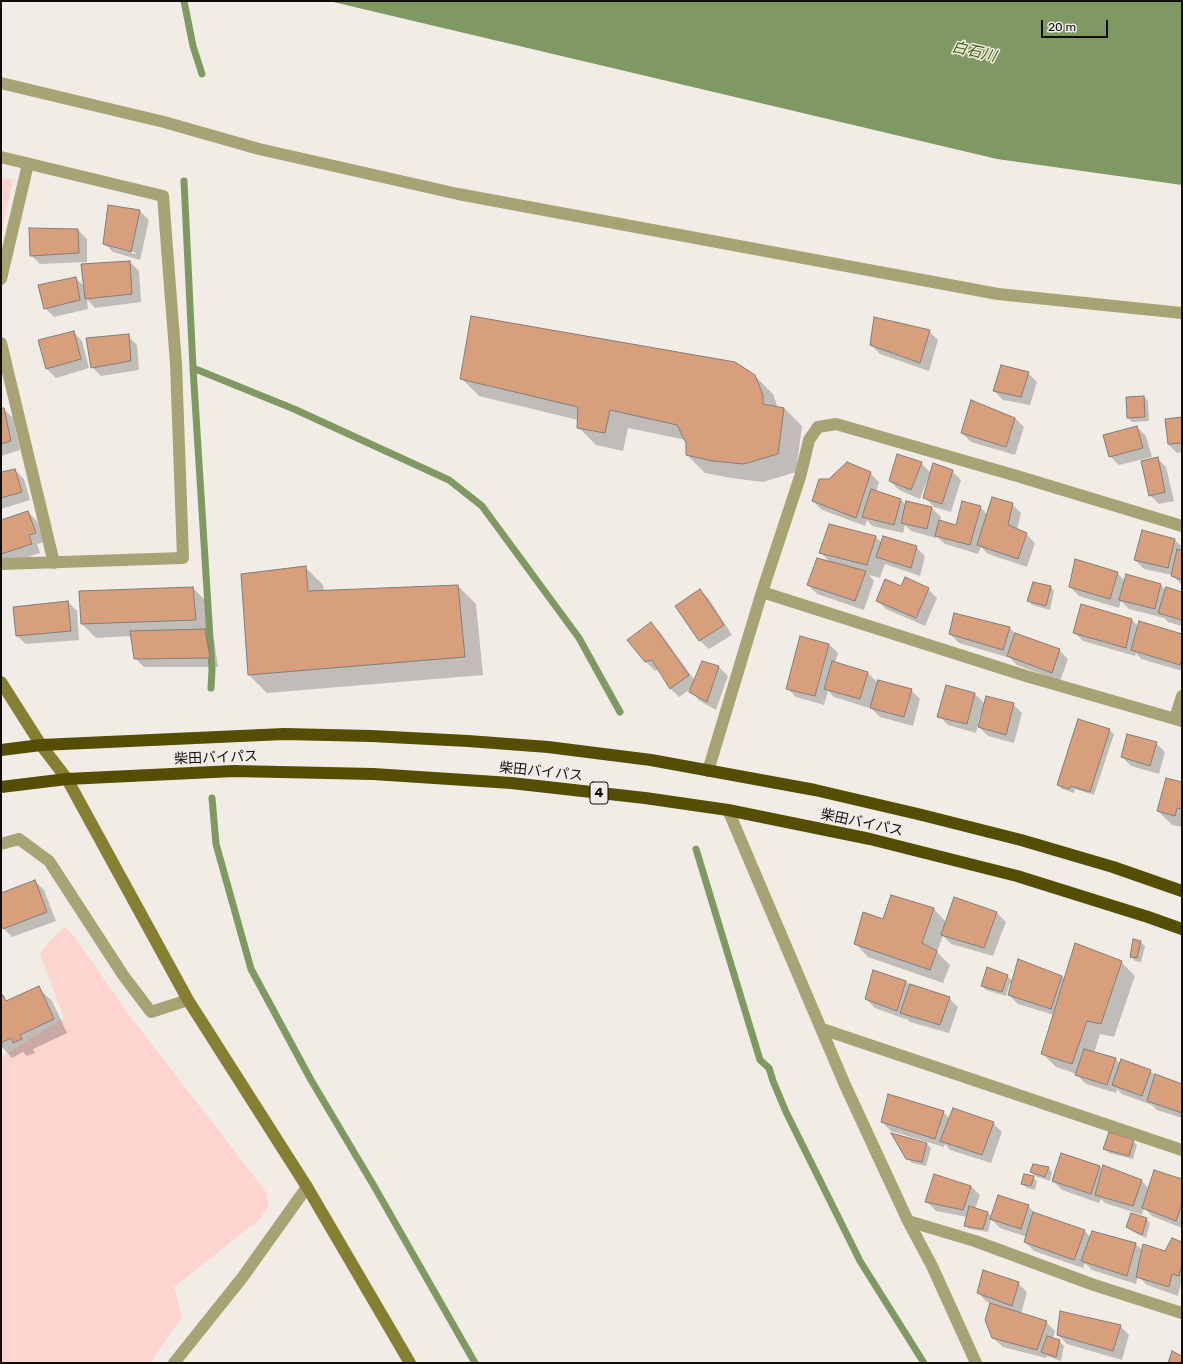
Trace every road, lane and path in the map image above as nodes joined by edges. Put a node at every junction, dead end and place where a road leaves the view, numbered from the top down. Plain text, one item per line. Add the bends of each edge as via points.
1 (1, 83) edge
2 (1, 157) edge
3 (28, 164) junction
4 (1, 279) edge
5 (1182, 313) edge
6 (1, 343) edge
7 (1182, 526) edge
8 (54, 563) junction
9 (1, 564) edge
10 (762, 592) junction
11 (1, 682) edge
12 (1182, 696) edge
13 (1178, 720) edge
14 (41, 745) junction
15 (1, 750) edge
16 (708, 770) junction
17 (67, 779) junction
18 (1, 787) edge
19 (728, 810) junction
20 (1, 844) edge
21 (1182, 891) edge
22 (1182, 929) edge
23 (188, 1000) junction
24 (822, 1029) junction
25 (1182, 1150) edge
26 (307, 1188) junction
27 (908, 1221) junction
28 (1182, 1313) edge
29 (174, 1363) edge
30 (410, 1363) edge
31 (976, 1363) edge

1 - 5 street via 164,122 259,149 458,194 998,294
2 - 3 street
3 - 4 street
3 - 8 street via 163,196 176,364 182,558
6 - 8 street
7 - 10 street via 836,424 818,427 809,440 800,477
8 - 9 street
10 - 13 street via 1026,676
10 - 16 street
11 - 14 street
12 - 13 street
14 - 15 highway, 柴田バイパス
14 - 16 highway, 柴田バイパス via 276,735 371,736 548,747
14 - 17 street
16 - 21 highway, 柴田バイパス via 815,790 930,816 1063,852
17 - 18 highway, 柴田バイパス / 4
17 - 19 highway, 柴田バイパス / 4 via 234,771 372,774 511,783
17 - 23 street
19 - 22 highway, 柴田バイパス / 4 via 870,839 1017,876
19 - 24 street
20 - 23 street via 19,839 49,861 123,975 151,1012
23 - 26 street
24 - 25 street
24 - 27 street
26 - 29 street via 242,1278
26 - 30 street
27 - 28 street via 975,1241 1094,1285
27 - 31 street via 932,1266

